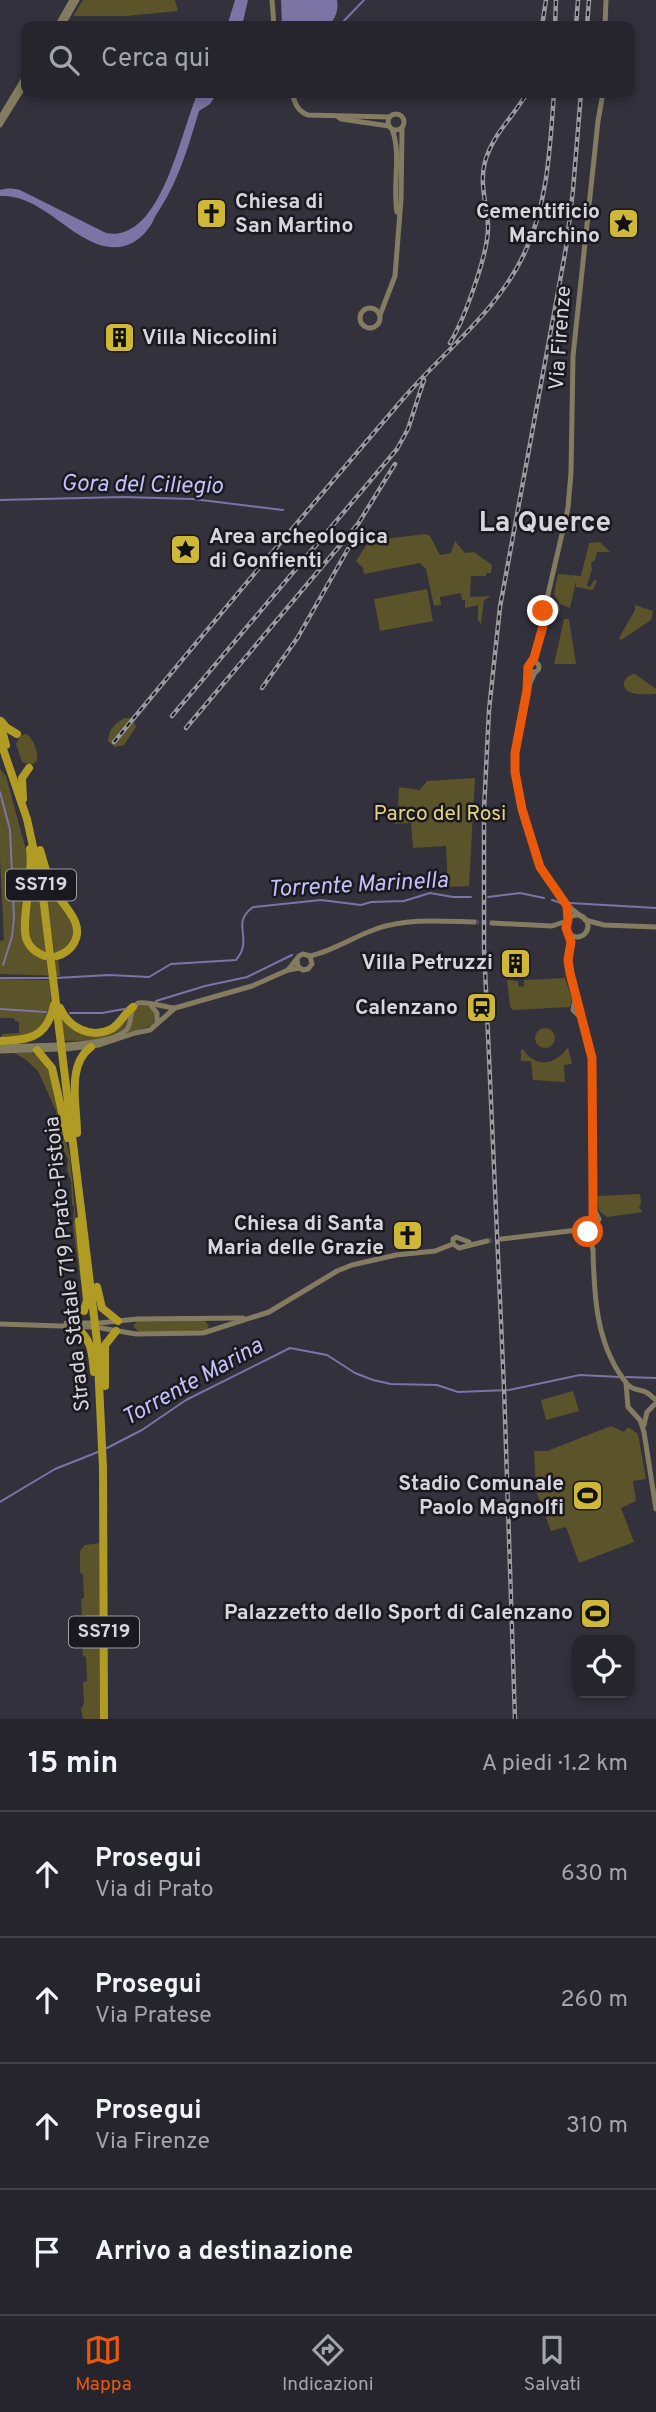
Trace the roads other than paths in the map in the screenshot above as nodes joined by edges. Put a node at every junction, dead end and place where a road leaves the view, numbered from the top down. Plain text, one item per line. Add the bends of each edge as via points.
1 (74, 0) edge
2 (272, 0) edge
3 (606, 0) edge
4 (62, 21) edge
5 (274, 21) edge
6 (605, 21) edge
7 (21, 83) edge
8 (21, 91) edge
9 (294, 98) edge
10 (602, 98) edge
11 (338, 117) junction
12 (389, 117) junction
13 (0, 118) edge
14 (0, 125) edge
15 (391, 127) junction
16 (402, 128) junction
17 (398, 219) junction
18 (387, 298) junction
19 (372, 308) junction
20 (380, 315) junction
21 (551, 585) junction
22 (546, 603) junction
23 (554, 604) junction
24 (543, 611) junction
25 (552, 616) junction
26 (543, 626) junction
27 (0, 721) edge
28 (17, 734) dead end
29 (0, 740) edge
30 (0, 768) edge
31 (29, 768) dead end
32 (21, 801) junction
33 (27, 819) junction
34 (565, 904) junction
35 (584, 918) junction
36 (568, 920) junction
37 (474, 922) tunnel mouth
38 (492, 923) tunnel mouth
39 (604, 925) junction
40 (552, 926) junction
41 (656, 927) edge
42 (569, 932) junction
43 (584, 933) junction
44 (571, 949) junction
45 (50, 955) junction
46 (297, 960) junction
47 (311, 960) junction
48 (300, 968) junction
49 (288, 970) junction
50 (55, 996) junction
51 (150, 1004) junction
52 (133, 1007) junction
53 (175, 1007) junction
54 (157, 1023) junction
55 (0, 1041) edge
56 (62, 1047) junction
57 (91, 1047) junction
58 (0, 1049) edge
59 (37, 1050) junction
60 (77, 1168) junction
61 (79, 1190) junction
62 (591, 1230) junction
63 (501, 1239) tunnel mouth
64 (487, 1241) tunnel mouth
65 (84, 1311) joint
66 (253, 1317) junction
67 (137, 1319) junction
68 (205, 1319) junction
69 (118, 1321) junction
70 (0, 1324) edge
71 (73, 1325) junction
72 (92, 1325) dead end
73 (116, 1331) junction
74 (209, 1331) junction
75 (136, 1334) junction
76 (626, 1381) junction
77 (637, 1390) junction
78 (629, 1396) junction
79 (652, 1406) edge
80 (635, 1414) junction
81 (102, 1428) junction
82 (644, 1432) junction
83 (656, 1509) edge
84 (104, 1719) edge

1 - 4 main road
2 - 5 main road
3 - 6 main road
7 - 13 main road
8 - 14 main road
9 - 11 main road via 308,116
10 - 21 main road, Via Firenze via 575,334 568,508
11 - 12 main road
11 - 15 main road
12 - 15 main road
12 - 16 main road via 395,113 402,116
15 - 16 main road
15 - 17 main road via 397,145 394,197
16 - 17 main road
17 - 18 main road via 395,276
18 - 19 main road
18 - 20 main road
19 - 20 main road
19 - 20 main road via 361,314 363,325 375,327
21 - 22 main road, Via Firenze
21 - 23 main road, Via Firenze
22 - 23 main road
22 - 24 main road, Via Firenze
23 - 25 main road, Via Firenze via 557,611
24 - 25 main road
24 - 26 main road, Via Firenze
25 - 26 main road, Via Firenze
26 - 34 main road, Via Firenze via 527,690 515,772 537,859
27 - 28 highway
27 - 32 highway, Strada Statale 719 Prato-Pistoia / SS719
29 - 32 highway, Strada Statale 719 Prato-Pistoia / SS719
30 - 32 highway
31 - 32 highway via 22,778
32 - 33 highway, Strada Statale 719 Prato-Pistoia / SS719
33 - 45 highway, Strada Statale 719 Prato-Pistoia / SS719
33 - 45 highway via 31,878 26,936 34,951
33 - 45 highway via 51,886 77,926 74,945 67,952
34 - 35 main road
34 - 36 main road
35 - 36 main road
35 - 39 main road
35 - 43 main road
36 - 40 main road
36 - 42 main road
37 - 47 main road via 396,923 371,930
38 - 40 main road
39 - 41 main road
39 - 43 main road
40 - 42 main road
42 - 43 main road via 575,936
42 - 44 main road
43 - 44 main road
44 - 62 main road via 569,965 592,1058 593,1201 599,1220
45 - 50 highway, Strada Statale 719 Prato-Pistoia / SS719
46 - 47 main road via 303,954
46 - 48 main road
46 - 49 main road
47 - 48 main road via 308,969
48 - 49 main road
49 - 53 main road via 252,986
50 - 52 highway via 71,1024 90,1032 110,1029
50 - 55 highway via 49,1022 39,1034
50 - 56 highway, Strada Statale 719 Prato-Pistoia / SS719
51 - 52 main road
51 - 53 main road
51 - 54 main road via 156,1010
52 - 56 main road via 121,1034
53 - 54 main road
54 - 57 main road via 150,1030
56 - 57 main road
56 - 58 main road
56 - 59 main road
56 - 60 highway, Strada Statale 719 Prato-Pistoia / SS719
57 - 60 highway via 76,1068
58 - 59 main road
59 - 60 highway via 52,1068
60 - 61 highway, Strada Statale 719 Prato-Pistoia / SS719
61 - 65 highway
61 - 69 highway via 100,1304
61 - 81 highway, Strada Statale 719 Prato-Pistoia / SS719
62 - 63 main road
62 - 76 main road via 596,1308 607,1349
64 - 66 main road via 462,1243 456,1237 453,1244 435,1251 352,1265
65 - 71 main road
66 - 68 main road
66 - 74 main road
67 - 68 main road
67 - 69 main road
67 - 75 main road via 132,1325
68 - 74 main road
69 - 73 main road via 100,1325
70 - 71 main road
71 - 72 main road
71 - 81 highway via 84,1333 92,1349
73 - 75 main road
73 - 81 highway via 105,1345
74 - 75 main road
76 - 77 main road
76 - 78 main road
77 - 78 main road
77 - 79 main road via 650,1396
78 - 80 main road via 628,1407
79 - 80 main road
79 - 82 main road
80 - 82 main road
81 - 84 highway, Strada Statale 719 Prato-Pistoia / SS719
82 - 83 main road

